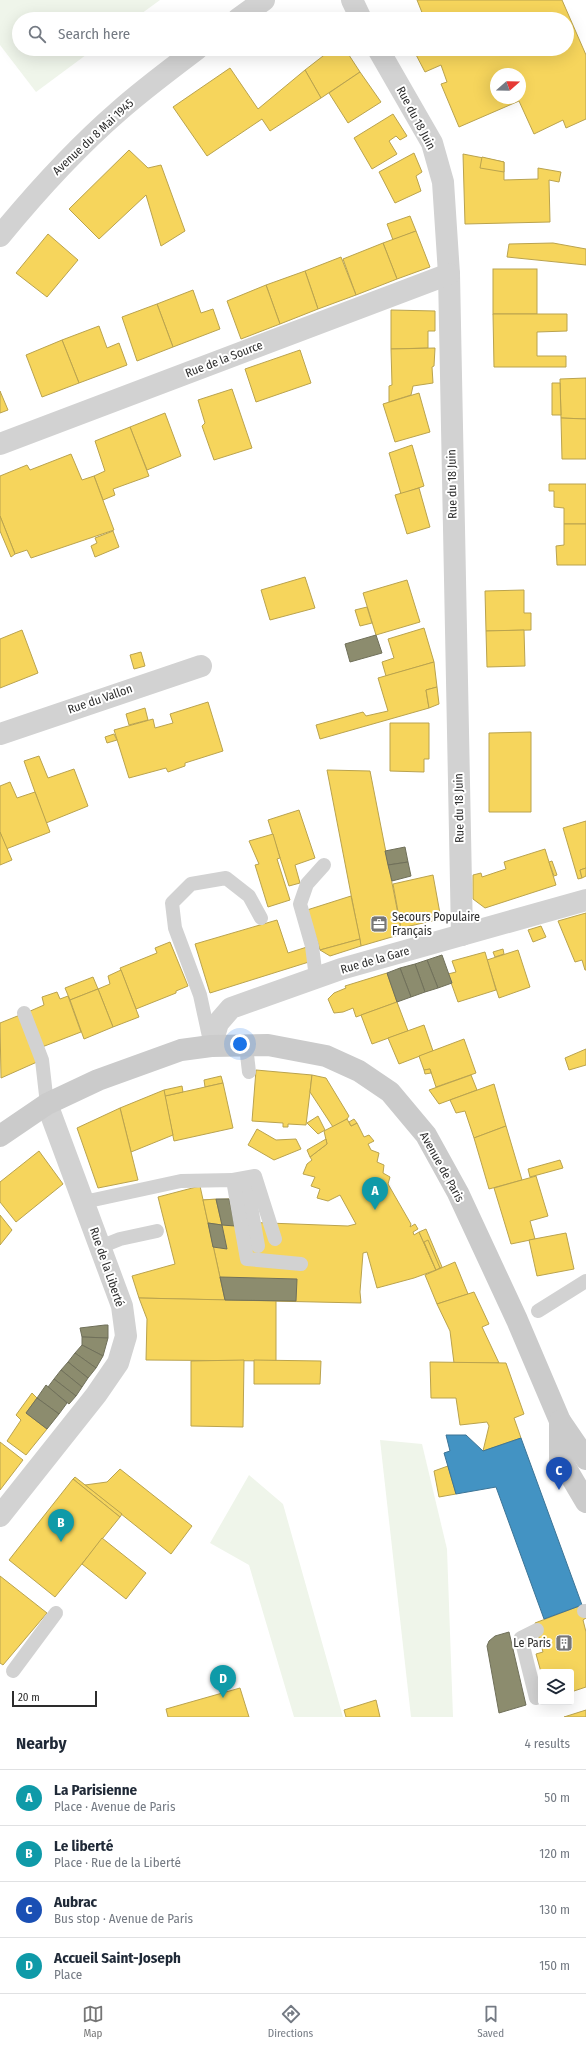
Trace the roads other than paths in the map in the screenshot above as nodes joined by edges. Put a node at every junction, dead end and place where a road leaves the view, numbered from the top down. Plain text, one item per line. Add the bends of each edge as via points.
1 (264, 0) edge
2 (352, 0) edge
3 (248, 12) edge
4 (358, 12) edge
5 (188, 56) edge
6 (382, 56) edge
7 (0, 236) edge
8 (448, 274) junction
9 (0, 444) edge
10 (201, 666) dead end
11 (0, 734) edge
12 (324, 865) dead end
13 (586, 900) edge
14 (261, 918) dead end
15 (462, 934) junction
16 (316, 978) junction
17 (24, 1013) dead end
18 (211, 1046) junction
19 (246, 1046) junction
20 (250, 1072) dead end
21 (47, 1104) junction
22 (0, 1136) edge
23 (239, 1179) junction
24 (84, 1202) junction
25 (157, 1231) dead end
26 (275, 1239) dead end
27 (258, 1246) dead end
28 (100, 1247) junction
29 (301, 1264) dead end
30 (586, 1281) edge
31 (538, 1311) dead end
32 (560, 1421) junction
33 (586, 1459) edge
34 (586, 1502) edge
35 (0, 1516) edge
36 (56, 1613) dead end
37 (537, 1630) dead end
38 (13, 1671) dead end
39 (536, 1698) dead end

1 - 3 street
2 - 4 street
5 - 7 street, Avenue du 8 Mai 1945 via 121,109 79,148
6 - 8 street, Rue du 18 Juin via 432,143 443,182
8 - 9 street, Rue de la Source
8 - 15 street, Rue du 18 Juin
10 - 11 street, Rue du Vallon
12 - 16 lane via 307,884 300,904 312,946
13 - 15 street, Rue de la Gare
14 - 18 lane via 249,896 226,878 192,884 172,903 176,928 200,995
15 - 16 street, Rue de la Gare
16 - 18 street, Rue de la Gare via 230,1008 218,1023
17 - 21 lane via 42,1060
18 - 19 main road, Avenue de Paris
18 - 21 main road, Avenue de Paris via 181,1050 152,1060 98,1080
19 - 20 lane
19 - 32 main road, Avenue de Paris via 268,1045 326,1056 359,1071 390,1092 426,1135 458,1193
21 - 22 main road, Avenue de Paris
21 - 24 street, Rue de la Liberté
23 - 24 lane via 181,1182
23 - 26 lane via 256,1176
23 - 27 lane
23 - 29 lane via 247,1259
24 - 28 street, Rue de la Liberté
25 - 28 lane via 120,1239
28 - 35 street, Rue de la Liberté via 122,1306 126,1336 118,1363
30 - 31 lane
32 - 33 main road, Avenue de Paris
32 - 34 main road, Avenue de Paris via 560,1458
36 - 38 lane
37 - 39 lane via 521,1638

